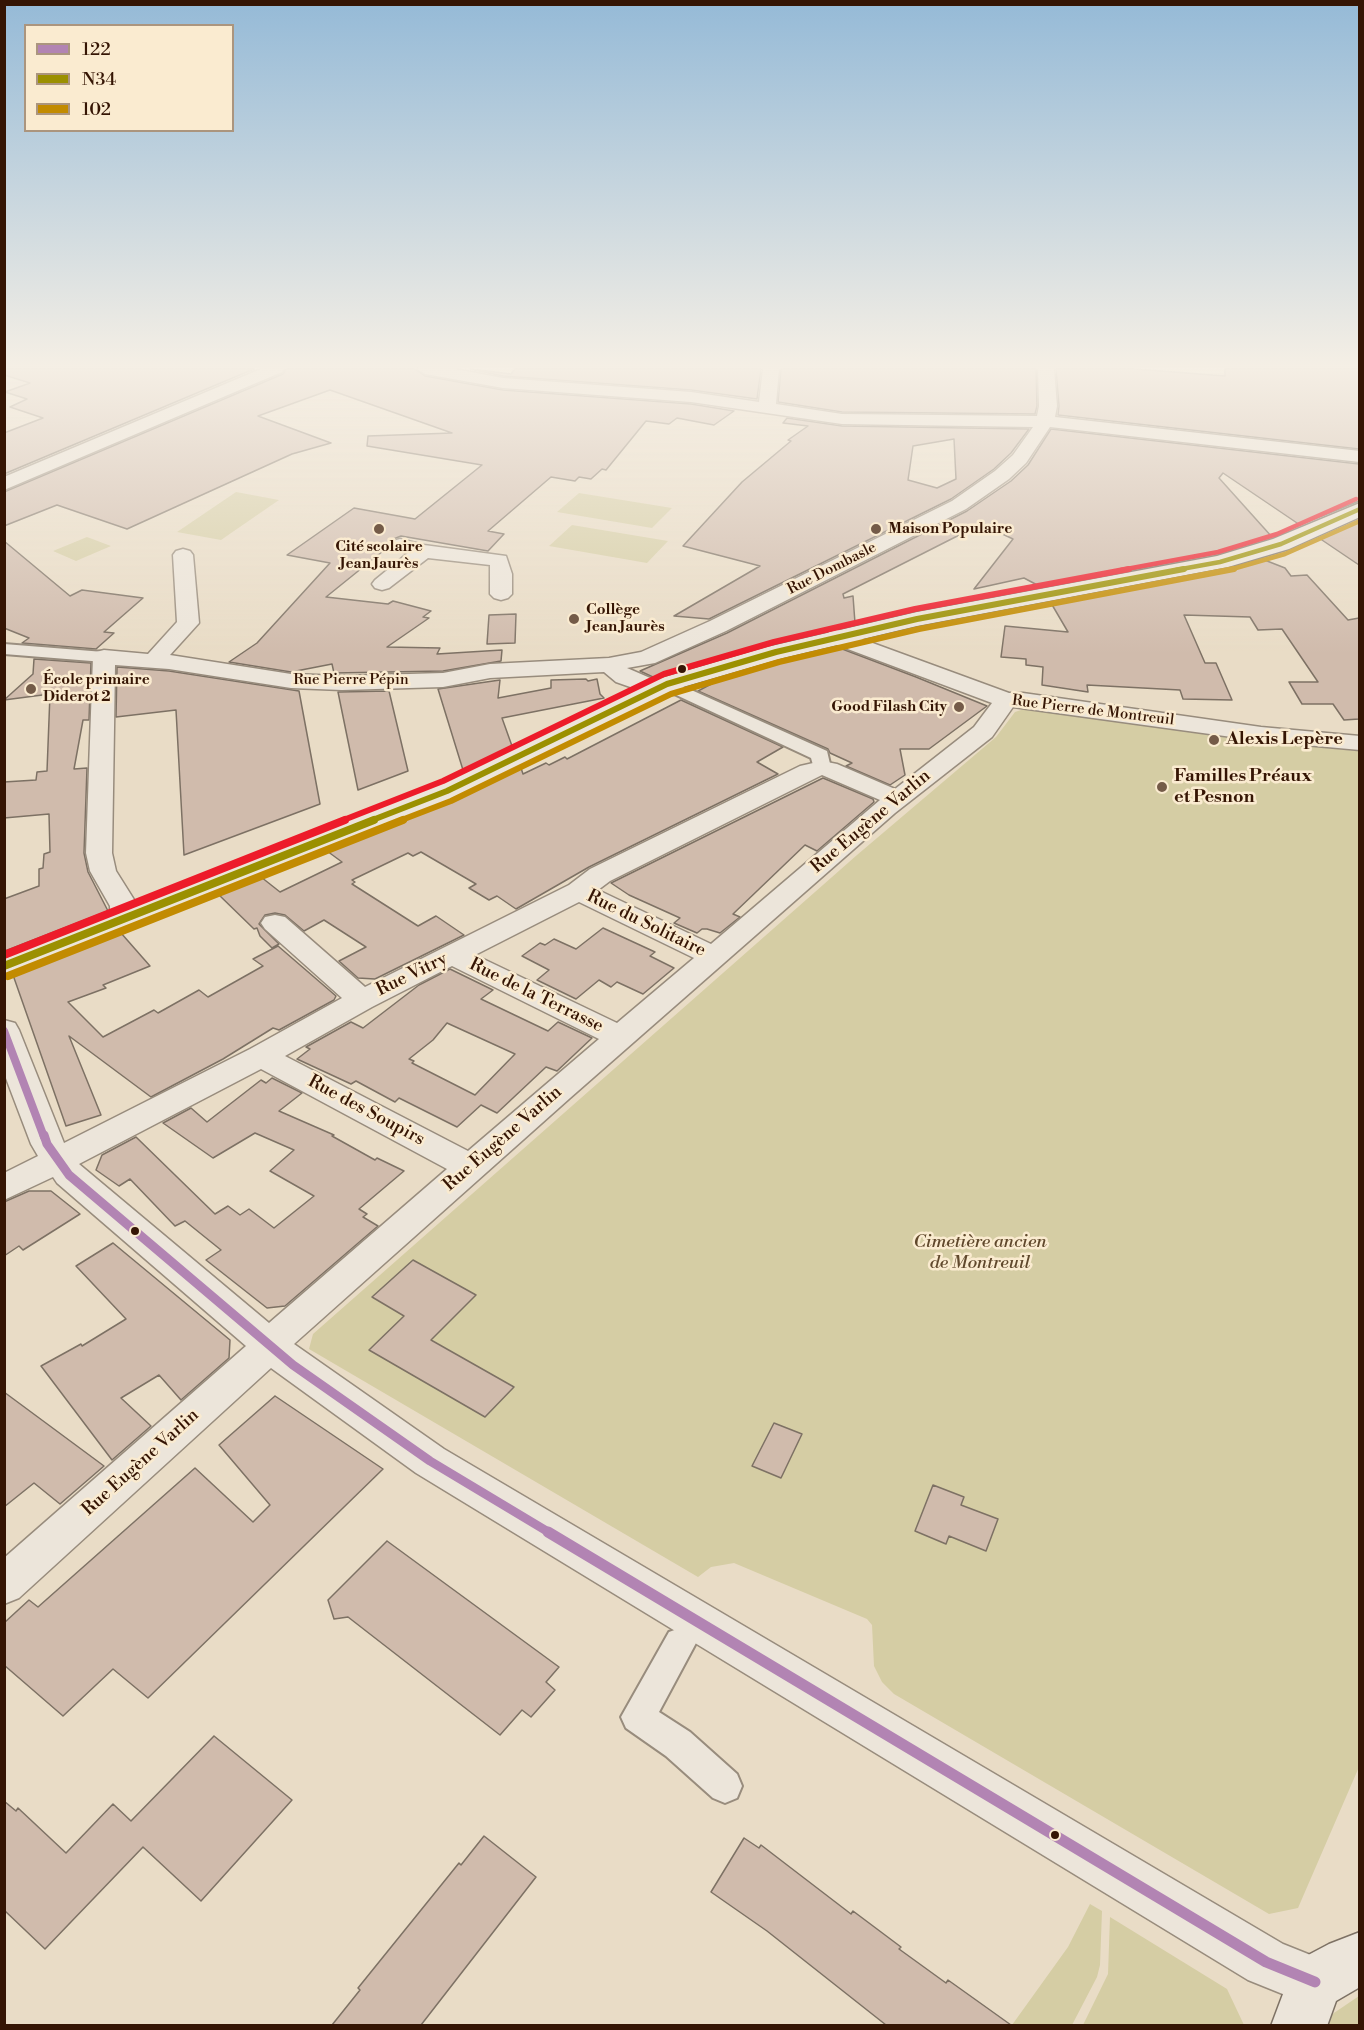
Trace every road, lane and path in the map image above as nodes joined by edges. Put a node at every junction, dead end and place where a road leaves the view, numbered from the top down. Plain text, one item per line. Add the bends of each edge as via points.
1 (52, 464) edge
2 (1014, 464) edge
3 (4, 484) edge
4 (1359, 509) edge
5 (400, 546) dead end
6 (424, 551) junction
7 (183, 555) dead end
8 (382, 584) dead end
9 (501, 594) dead end
10 (837, 637) junction
11 (4, 649) edge
12 (104, 657) junction
13 (154, 660) junction
14 (609, 665) junction
15 (667, 689) junction
16 (1006, 700) junction
17 (1359, 743) edge
18 (822, 768) junction
19 (897, 799) junction
20 (579, 891) junction
21 (124, 917) junction
22 (275, 923) dead end
23 (452, 955) junction
24 (714, 956) junction
25 (4, 966) edge
26 (362, 1000) junction
27 (4, 1030) edge
28 (620, 1037) junction
29 (261, 1056) junction
30 (57, 1161) junction
31 (471, 1167) junction
32 (4, 1188) edge
33 (271, 1346) junction
34 (4, 1585) edge
35 (680, 1643) dead end
36 (724, 1786) dead end
37 (1324, 1989) edge

1 - 3 street
2 - 14 street, Rue Dombasle via 959,505 718,626 647,658
4 - 10 main road via 1281,544 1220,562
5 - 6 street
6 - 8 street
6 - 9 street via 499,560
7 - 13 street via 188,624
10 - 15 main road via 736,663
10 - 16 street, Rue Pierre de Montreuil
11 - 12 street, Rue Pierre Pépin
12 - 13 street, Rue Pierre Pépin
12 - 21 street via 99,853 103,870 124,906
13 - 14 street, Rue Pierre Pépin via 291,681 342,683 443,680 490,671
14 - 15 street via 624,677
15 - 18 street via 820,755
15 - 21 main road via 447,790
16 - 17 street, Rue Pierre de Montreuil
16 - 19 street, Rue Eugène Varlin via 983,732
18 - 19 street
18 - 20 street, Rue Vitry via 600,875
19 - 24 street, Rue Eugène Varlin
20 - 23 street, Rue Vitry
20 - 24 street, Rue du Solitaire
21 - 25 main road
22 - 26 street
23 - 26 street, Rue Vitry
23 - 28 street, Rue de la Terrasse
24 - 28 street, Rue Eugène Varlin
26 - 29 street, Rue Vitry
27 - 30 street
28 - 31 street, Rue Eugène Varlin
29 - 30 street, Rue Vitry
29 - 31 street, Rue des Soupirs
30 - 32 street, Rue Vitry
30 - 33 street
31 - 33 street, Rue Eugène Varlin via 296,1319
33 - 34 street, Rue Eugène Varlin
33 - 37 street via 430,1461 1266,1962
35 - 36 street via 638,1717 678,1744

